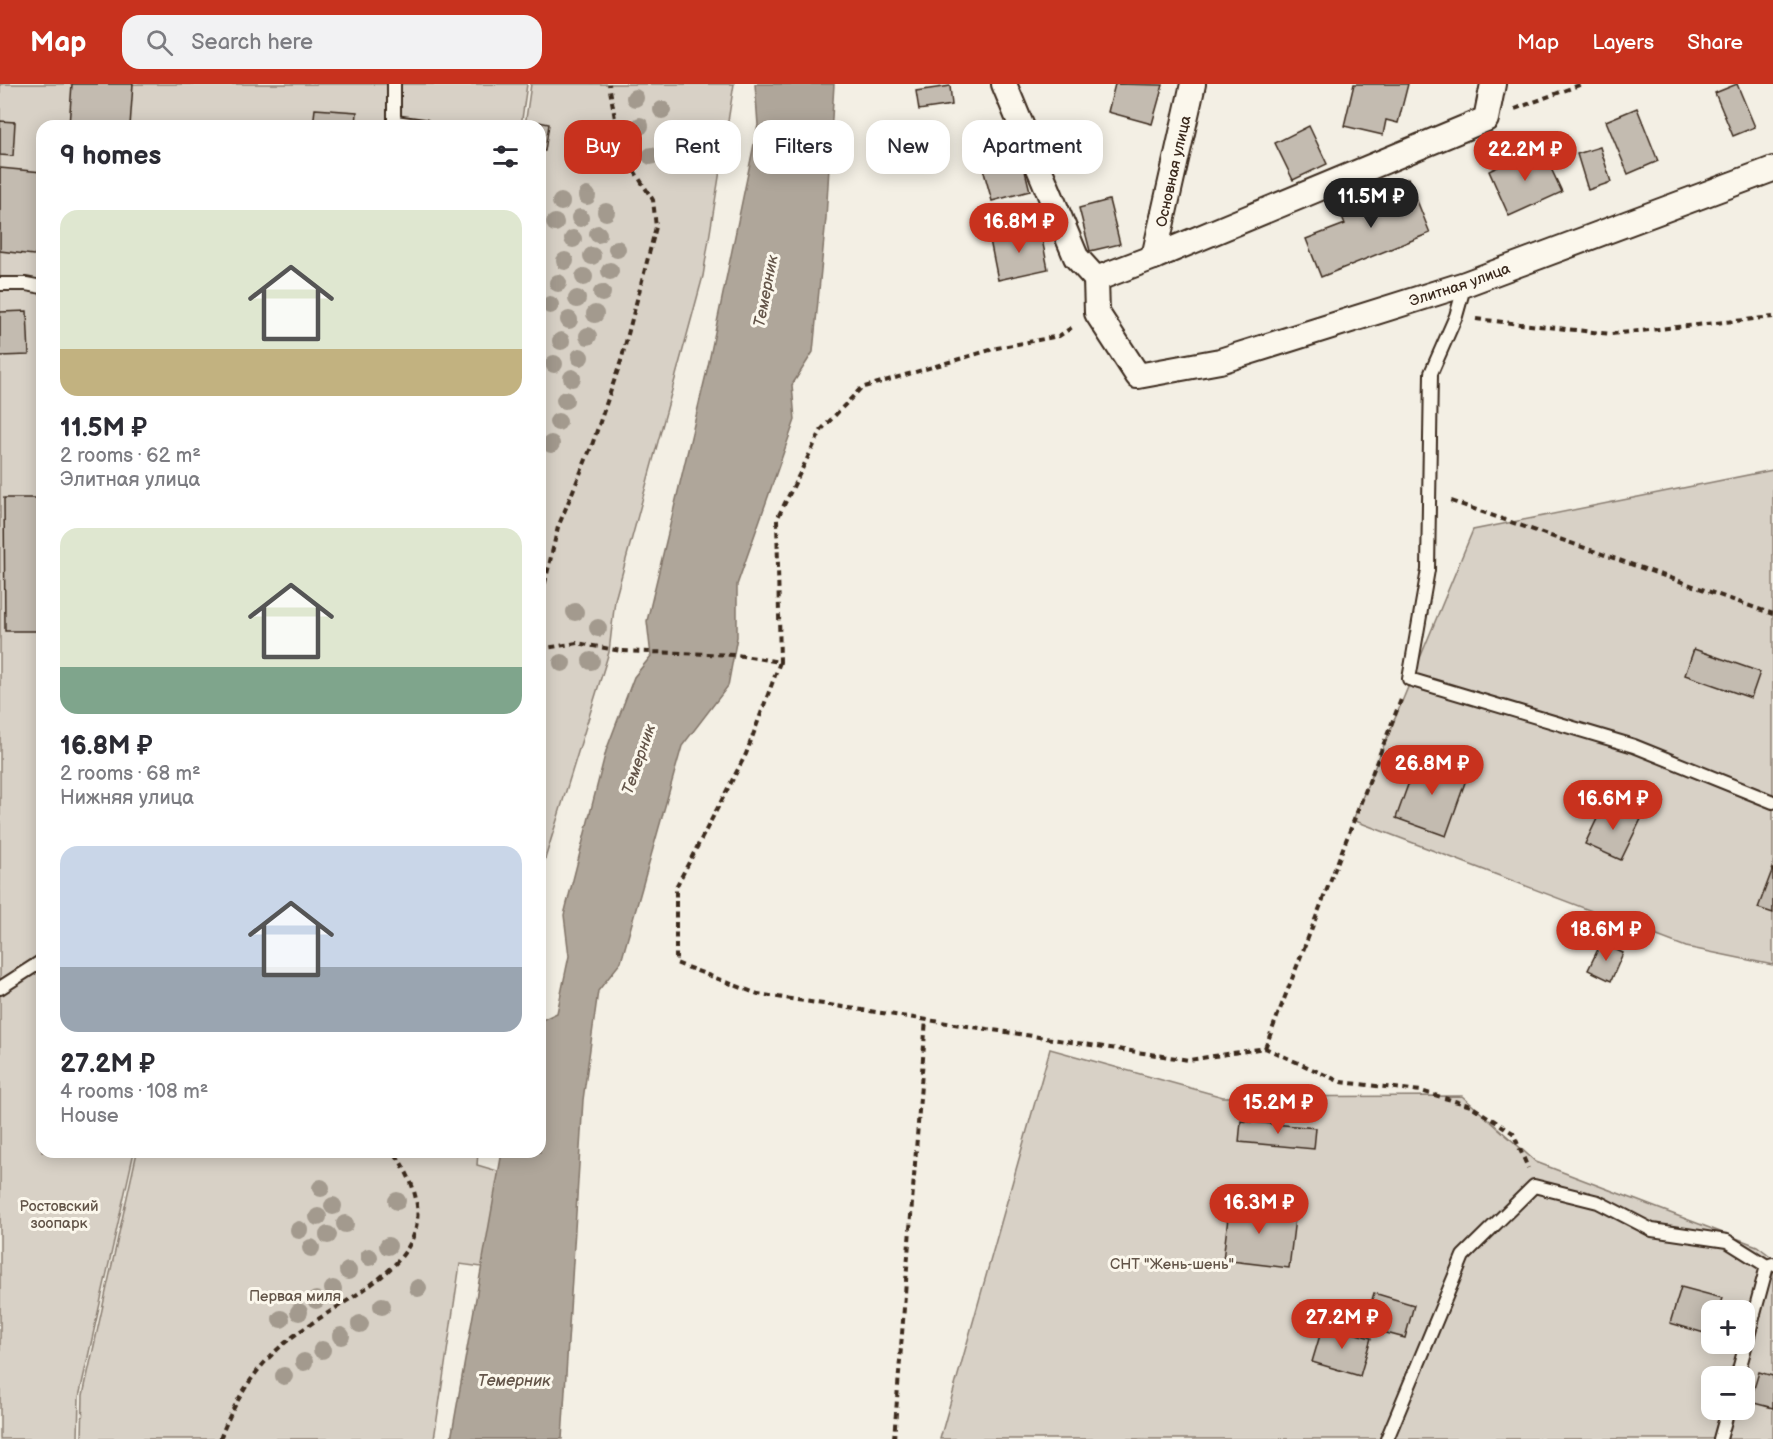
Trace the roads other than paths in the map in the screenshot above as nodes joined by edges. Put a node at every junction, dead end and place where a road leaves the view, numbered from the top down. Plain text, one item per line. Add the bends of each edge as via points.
1 (394, 84) edge
2 (1004, 84) edge
3 (1193, 84) edge
4 (1493, 84) edge
5 (394, 120) edge
6 (1773, 169) edge
7 (1154, 257) junction
8 (1096, 279) junction
9 (0, 284) edge
10 (1465, 284) junction
11 (36, 286) edge
12 (1773, 802) edge
13 (36, 965) edge
14 (0, 988) edge
15 (1770, 1265) edge
16 (1740, 1366) edge
17 (1725, 1420) edge
18 (1387, 1439) edge
19 (1720, 1439) edge

1 - 5 lane
2 - 8 street via 1076,257
3 - 7 street, Основная улица
4 - 7 street via 1486,119
6 - 10 street, Элитная улица
7 - 8 street
8 - 10 street, Элитная улица via 1097,313 1138,376 1220,361
9 - 11 lane
10 - 12 lane via 1456,316 1431,373 1428,570 1409,679 1634,746
13 - 14 lane
15 - 16 lane
15 - 18 lane via 1727,1241 1652,1230 1598,1202 1534,1186 1463,1256
17 - 19 lane

